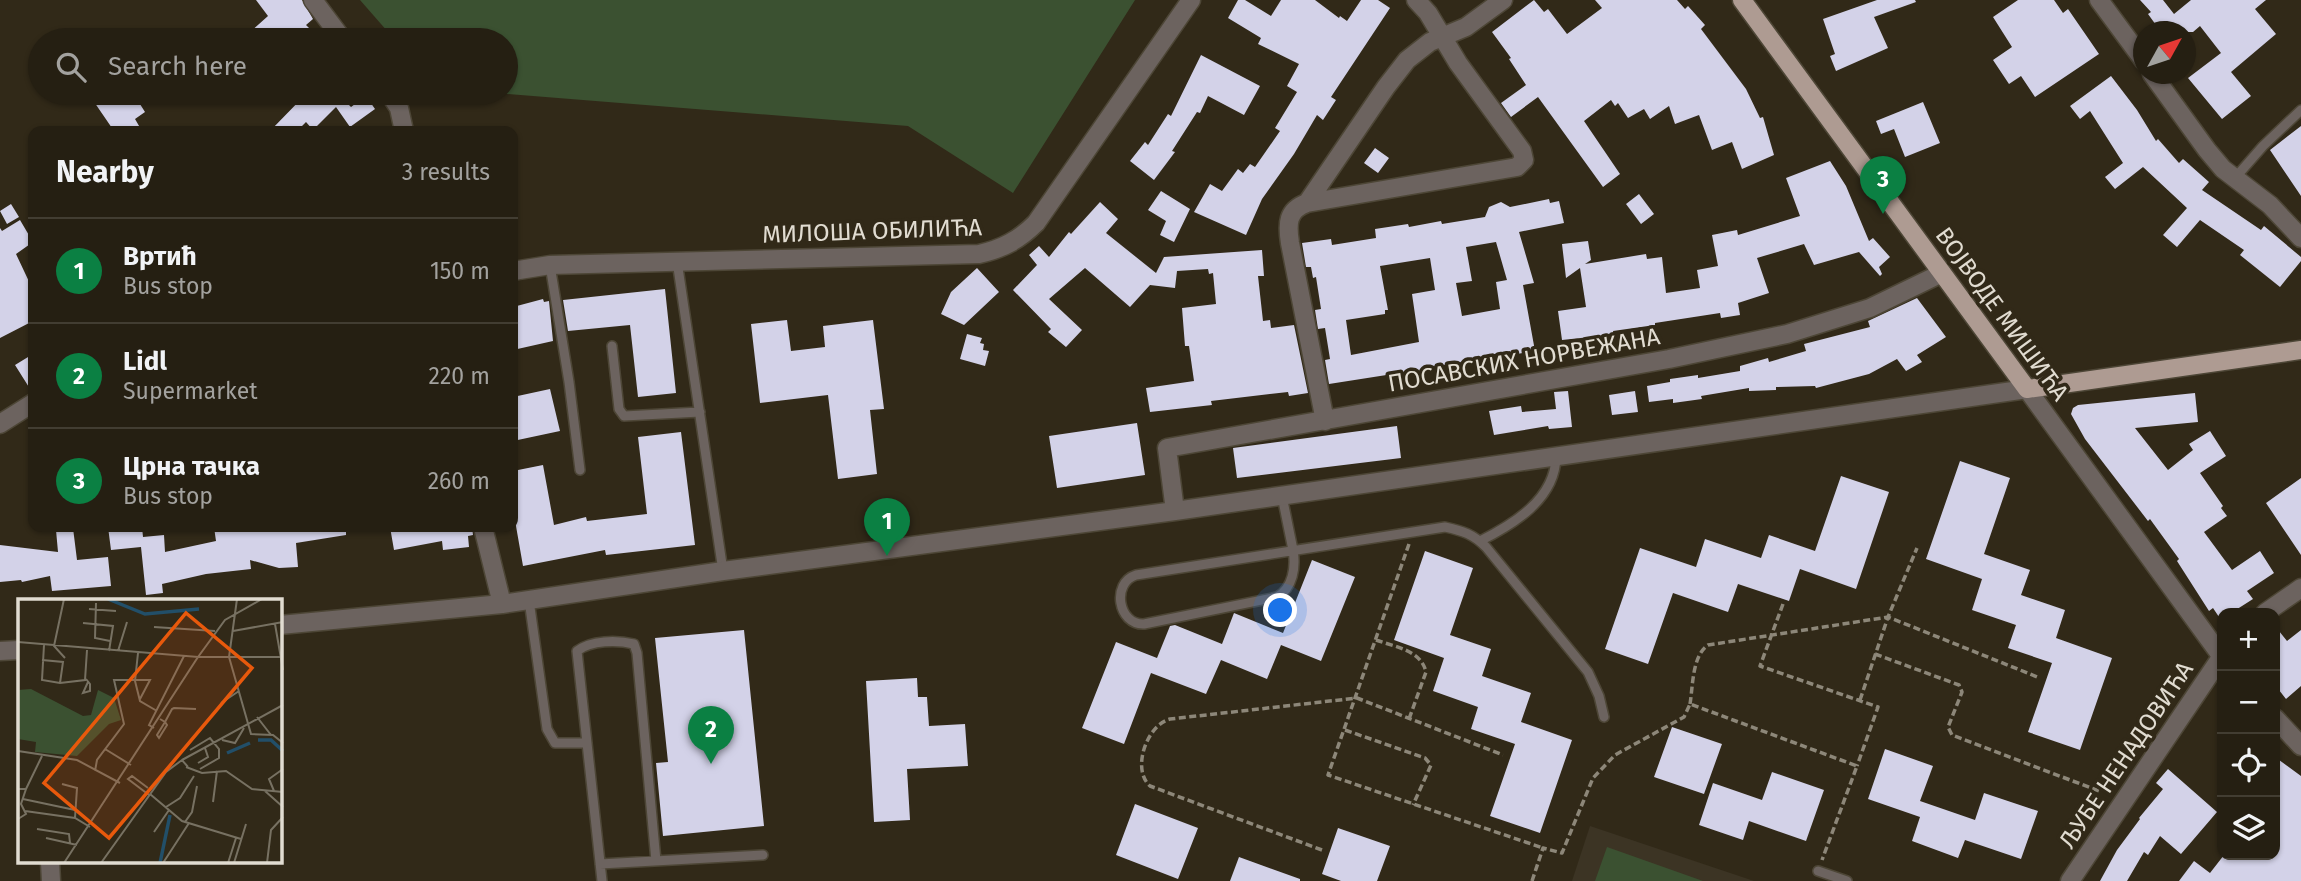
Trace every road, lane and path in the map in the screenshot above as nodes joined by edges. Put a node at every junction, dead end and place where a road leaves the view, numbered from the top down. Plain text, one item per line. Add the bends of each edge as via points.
1 (313, 0) edge
2 (1191, 0) edge
3 (1416, 0) edge
4 (1503, 0) edge
5 (1742, 0) edge
6 (2099, 0) edge
7 (334, 28) edge
8 (1442, 37) junction
9 (2133, 46) edge
10 (2159, 84) edge
11 (397, 105) edge
12 (2301, 110) edge
13 (403, 126) edge
14 (2235, 178) junction
15 (1307, 203) junction
16 (2301, 238) edge
17 (677, 261) junction
18 (550, 265) junction
19 (518, 270) edge
20 (1942, 273) junction
21 (612, 346) dead end
22 (2301, 350) edge
23 (2027, 389) junction
24 (28, 406) edge
25 (700, 412) junction
26 (1325, 421) junction
27 (0, 424) edge
28 (1556, 457) junction
29 (580, 470) dead end
30 (1282, 496) junction
31 (1175, 511) junction
32 (483, 532) edge
33 (1413, 532) junction
34 (1480, 541) junction
35 (1917, 548) dead end
36 (1293, 550) junction
37 (723, 571) junction
38 (2301, 588) edge
39 (530, 600) junction
40 (502, 604) junction
41 (1783, 604) dead end
42 (2271, 608) edge
43 (1888, 617) junction
44 (282, 625) edge
45 (1773, 635) junction
46 (1376, 640) junction
47 (18, 650) edge
48 (2217, 650) edge
49 (0, 652) edge
50 (1875, 654) junction
51 (2217, 664) edge
52 (2040, 678) dead end
53 (1357, 698) junction
54 (1860, 700) junction
55 (1690, 704) junction
56 (1604, 717) dead end
57 (1409, 719) junction
58 (2280, 723) edge
59 (1345, 730) junction
60 (587, 743) junction
61 (2301, 746) edge
62 (1503, 755) dead end
63 (1857, 766) junction
64 (2099, 791) dead end
65 (1413, 806) junction
66 (1543, 848) junction
67 (1322, 850) dead end
68 (763, 855) dead end
69 (656, 861) junction
70 (600, 864) junction
71 (1818, 872) joint
72 (602, 881) edge
73 (1532, 881) edge
74 (1847, 881) edge
75 (2070, 881) edge

1 - 7 street
2 - 17 street, МИЛОША ОБИЛИЋА via 1050,205 1024,235 1008,245 979,254
3 - 8 street
4 - 8 street via 1466,27
5 - 20 main road, ВОЈВОДЕ МИШИЋА
6 - 9 street
8 - 15 street via 1407,60
8 - 15 street via 1522,151 1522,164
10 - 14 street via 2207,150
11 - 13 street
12 - 14 lane
14 - 16 street via 2270,205
15 - 26 street via 1293,211 1287,223
17 - 18 street, МИЛОША ОБИЛИЋА
17 - 25 lane
18 - 19 street, МИЛОША ОБИЛИЋА
18 - 29 lane
20 - 23 main road, ВОЈВОДЕ МИШИЋА
20 - 26 street, ПОСАВСКИХ НОРВЕЖАНА via 1870,308 1787,334
21 - 25 lane via 619,410 624,416
22 - 23 main road
23 - 28 street
23 - 48 street, ВОЈВОДЕ МИШИЋА
24 - 27 street
25 - 37 lane
26 - 31 street, ПОСАВСКИХ НОРВЕЖАНА via 1167,448
28 - 30 street
28 - 34 lane via 1549,486 1535,504
30 - 31 street
30 - 36 lane
31 - 37 street
32 - 40 street
33 - 34 lane via 1445,527 1465,531
33 - 36 lane
33 - 46 path
34 - 56 lane via 1588,672
35 - 43 path
36 - 36 lane via 1293,576 1277,597 1144,624 1130,621 1122,609 1121,590 1130,577
37 - 39 street
38 - 42 street
39 - 40 street
39 - 60 lane via 547,729 555,743
40 - 44 street
41 - 45 path
43 - 45 path
43 - 50 path
43 - 52 path
45 - 54 path via 1760,666
45 - 55 path via 1703,648
46 - 53 path
46 - 57 path via 1415,654 1424,666 1426,672
47 - 49 street
50 - 54 path
50 - 64 path via 1959,685 1962,692 1948,727 1952,735
51 - 75 street, ЉУБЕ НЕНАДОВИЋА
53 - 57 path
53 - 59 path
53 - 67 path via 1165,721 1151,732 1142,761 1141,774 1150,786
54 - 63 path via 1878,707
55 - 63 path
55 - 66 path via 1684,717 1615,755 1593,778 1562,853
57 - 62 path
58 - 61 street
59 - 65 path via 1328,775
59 - 65 path via 1429,762
60 - 69 lane via 577,651 590,644 634,644
60 - 70 lane
63 - 71 path
65 - 66 path
66 - 73 path
68 - 69 lane
69 - 70 lane
70 - 72 lane
71 - 74 lane

